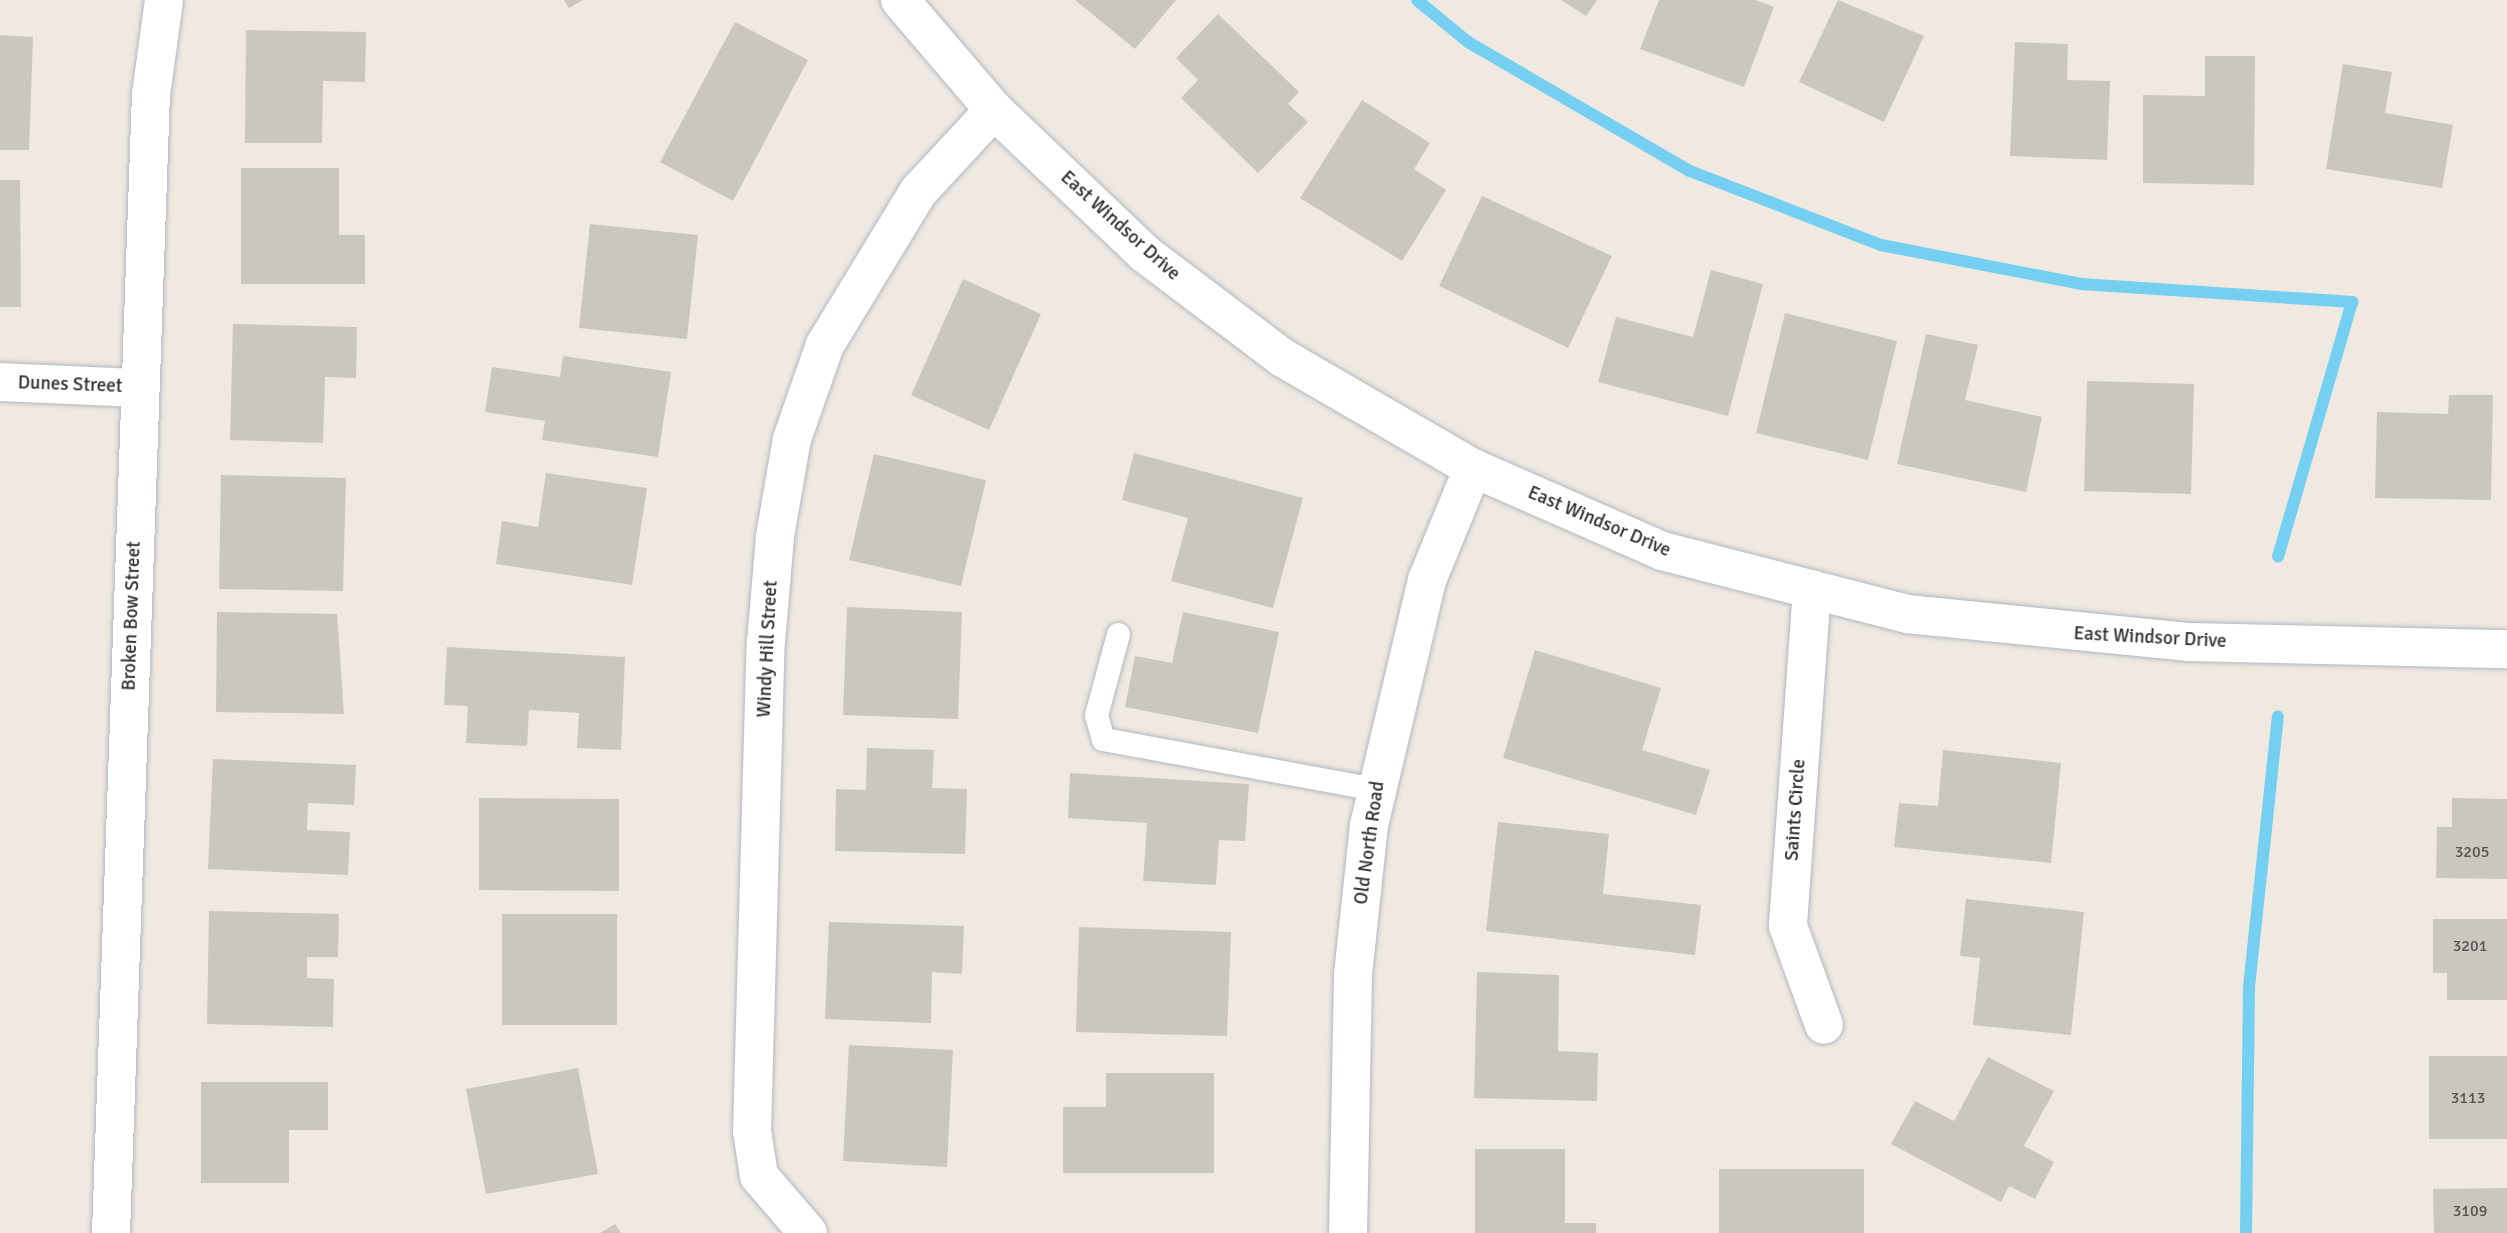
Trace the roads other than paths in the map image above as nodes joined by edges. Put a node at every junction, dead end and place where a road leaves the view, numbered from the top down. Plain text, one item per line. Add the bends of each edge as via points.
1 (164, 0) edge
2 (901, 0) edge
3 (994, 110) junction
4 (0, 382) edge
5 (139, 388) junction
6 (1473, 468) junction
7 (1812, 589) junction
8 (1118, 634) dead end
9 (2507, 649) edge
10 (1376, 789) junction
11 (1824, 1025) dead end
12 (111, 1233) edge
13 (808, 1233) edge
14 (1348, 1233) edge

1 - 5 street, Broken Bow Street via 151,94
2 - 3 street, East Windsor Drive
3 - 6 street, East Windsor Drive via 1144,253 1283,358
3 - 13 street, Windy Hill Street via 918,192 825,345 792,439 775,536 766,642 752,1131 759,1176
4 - 5 street, Dunes Street
5 - 12 street, Broken Bow Street
6 - 7 street, East Windsor Drive via 1661,551
6 - 10 street, Old North Road via 1427,580
7 - 9 street, East Windsor Drive via 1907,614 2077,635
7 - 11 street, Saints Circle via 1788,926
8 - 10 lane via 1096,715 1103,739
10 - 14 street, Old North Road via 1353,975

